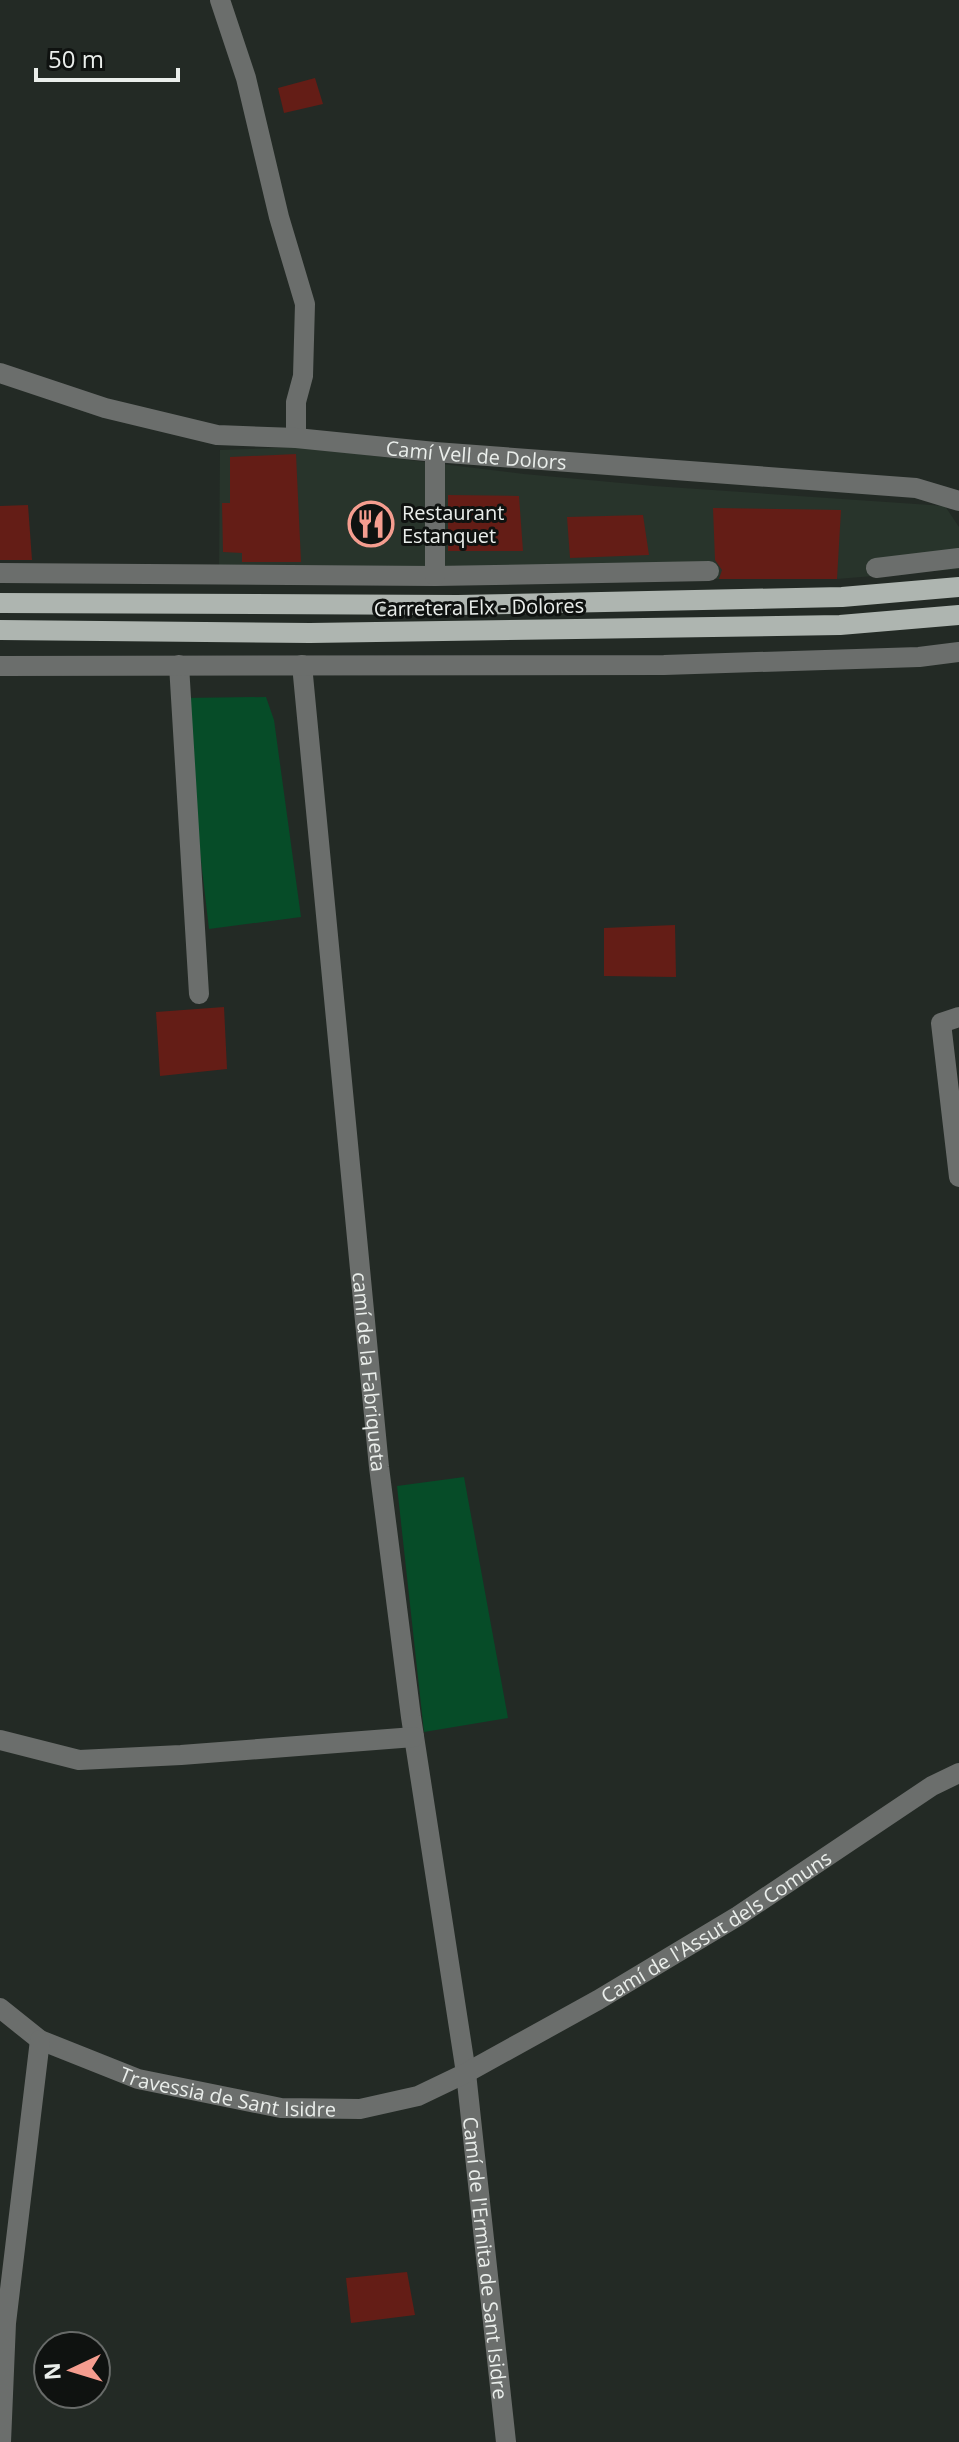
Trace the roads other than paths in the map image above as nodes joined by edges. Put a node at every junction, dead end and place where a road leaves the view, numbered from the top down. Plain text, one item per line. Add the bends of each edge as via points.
1 (220, 0) edge
2 (0, 373) edge
3 (296, 438) junction
4 (435, 452) junction
5 (959, 501) edge
6 (959, 558) edge
7 (876, 568) dead end
8 (709, 571) dead end
9 (0, 573) edge
10 (435, 576) junction
11 (959, 587) edge
12 (0, 603) edge
13 (959, 615) edge
14 (0, 630) edge
15 (959, 652) edge
16 (179, 665) junction
17 (302, 665) junction
18 (0, 666) edge
19 (199, 994) dead end
20 (959, 1017) edge
21 (959, 1177) edge
22 (414, 1737) junction
23 (0, 1740) edge
24 (959, 1773) edge
25 (0, 2008) edge
26 (40, 2040) junction
27 (466, 2073) junction
28 (1, 2437) edge
29 (506, 2442) edge

1 - 3 street via 246,78 305,304
2 - 3 street, Camí Vell de Dolors via 105,408 217,435
3 - 4 street, Camí Vell de Dolors
4 - 5 street, Camí Vell de Dolors via 916,488
4 - 10 street
6 - 7 street
8 - 10 street
9 - 10 street
11 - 12 main road, Carretera Elx - Dolores via 842,597 458,605
13 - 14 main road, Carretera Elx - Dolores via 824,626 310,633
15 - 17 street via 664,665
16 - 17 street
16 - 18 street
16 - 19 street
17 - 22 street, camí de la Fabriqueta via 379,1467
20 - 21 street via 941,1023
22 - 23 street via 79,1760
22 - 27 street, camí de la Fabriqueta
24 - 27 street, Camí de l'Assut dels Comuns via 738,1916
25 - 26 street, Travessia de Sant Isidre
26 - 27 street, Travessia de Sant Isidre via 138,2079 281,2108 360,2109 418,2096
26 - 28 street via 6,2323
27 - 29 street, Camí de l'Ermita de Sant Isidre

